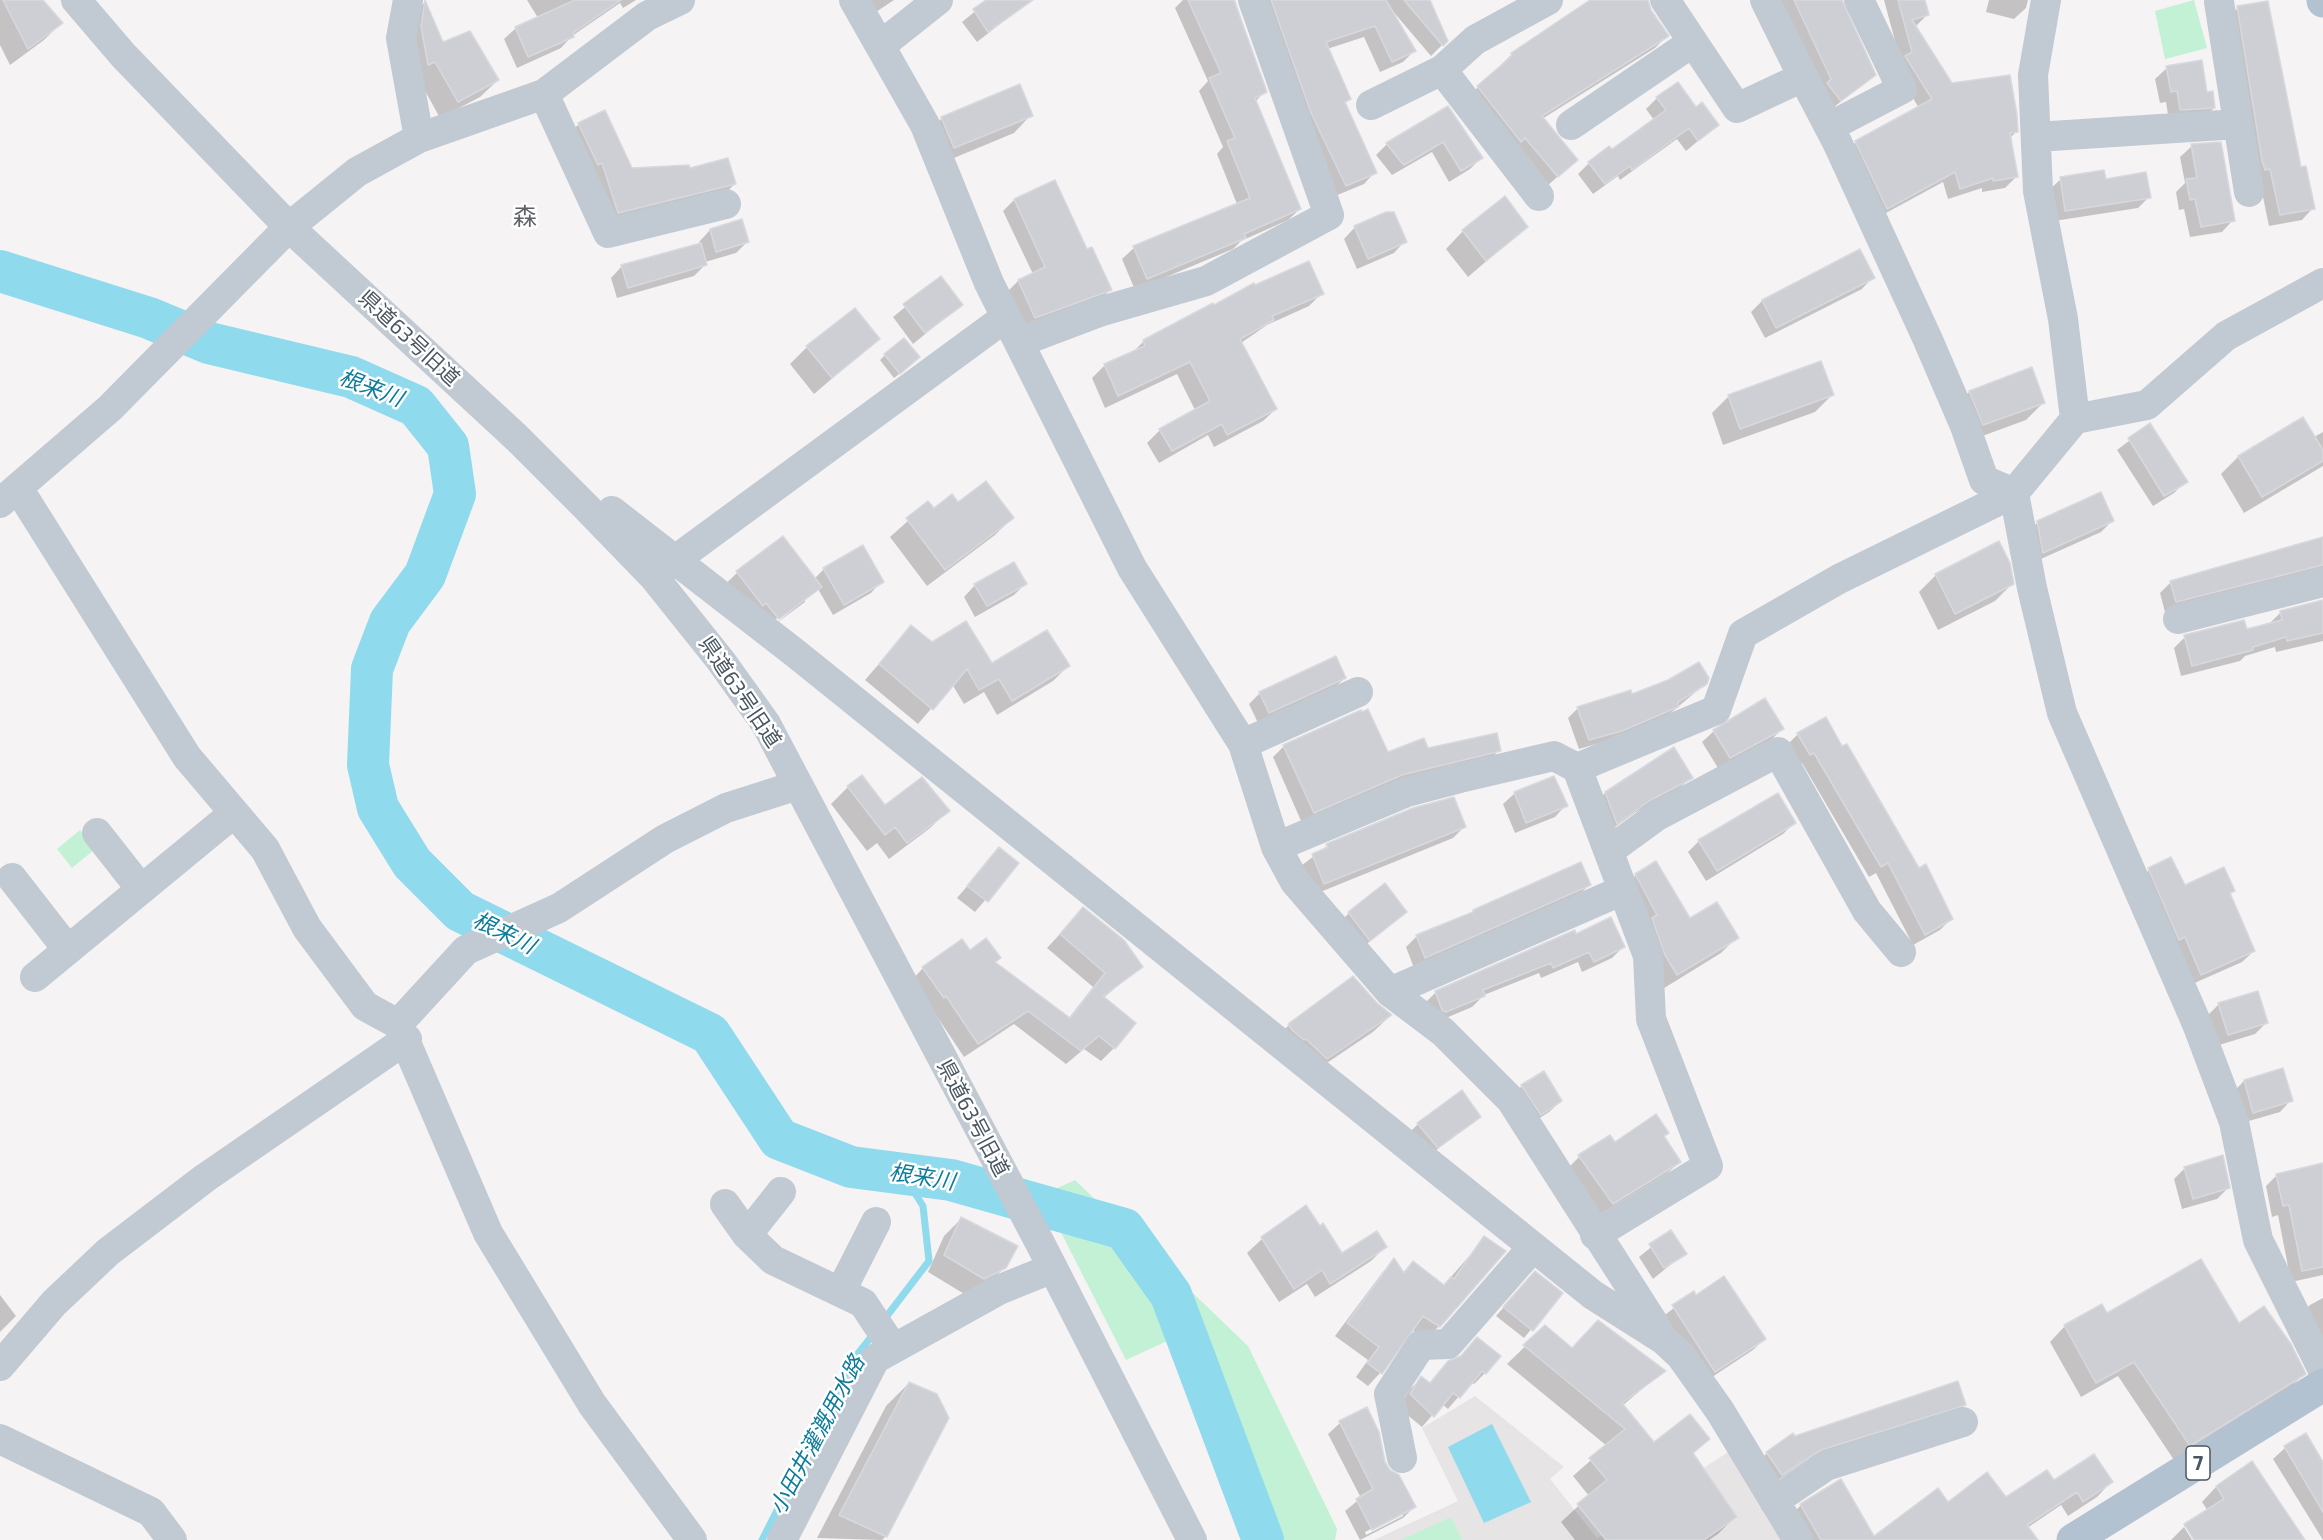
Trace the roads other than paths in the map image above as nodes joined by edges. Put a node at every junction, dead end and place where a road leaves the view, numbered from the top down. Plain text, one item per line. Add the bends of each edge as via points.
1 (76, 0) edge
2 (408, 0) edge
3 (680, 0) edge
4 (854, 0) edge
5 (938, 0) edge
6 (1253, 0) edge
7 (1548, 0) edge
8 (1665, 0) edge
9 (1765, 0) edge
10 (1860, 0) edge
11 (2046, 0) edge
12 (2218, 2) dead end
13 (1693, 42) junction
14 (880, 46) junction
15 (1442, 70) junction
16 (1803, 77) junction
17 (544, 94) junction
18 (1371, 105) dead end
19 (2238, 124) junction
20 (1571, 125) dead end
21 (1829, 127) junction
22 (2036, 137) junction
23 (419, 138) junction
24 (2249, 192) dead end
25 (1539, 196) dead end
26 (726, 204) dead end
27 (289, 227) junction
28 (2323, 283) edge
29 (1013, 330) junction
30 (2075, 419) junction
31 (2014, 494) junction
32 (9, 496) edge
33 (664, 568) junction
34 (2323, 582) edge
35 (2178, 619) dead end
36 (1358, 692) dead end
37 (1243, 744) junction
38 (1577, 768) junction
39 (798, 785) junction
40 (234, 813) junction
41 (97, 833) dead end
42 (1276, 847) junction
43 (1609, 851) junction
44 (12, 878) dead end
45 (141, 889) junction
46 (1623, 890) junction
47 (68, 950) junction
48 (1901, 952) dead end
49 (35, 977) dead end
50 (1390, 992) junction
51 (402, 1032) junction
52 (781, 1192) dead end
53 (725, 1204) dead end
54 (876, 1222) dead end
55 (747, 1235) junction
56 (1595, 1235) junction
57 (1533, 1248) junction
58 (1047, 1256) junction
59 (841, 1291) junction
60 (884, 1336) junction
61 (1664, 1340) junction
62 (0, 1366) edge
63 (2323, 1370) edge
64 (2323, 1385) edge
65 (1963, 1422) dead end
66 (0, 1439) edge
67 (1402, 1458) dead end
68 (1774, 1501) junction
69 (172, 1540) edge
70 (692, 1540) edge
71 (782, 1540) edge
72 (1192, 1540) edge
73 (1798, 1540) edge
74 (2073, 1540) edge

1 - 27 street, 県道63号旧道
2 - 23 street via 401,38
3 - 17 street via 647,16
4 - 14 street
5 - 14 street
6 - 29 street via 1329,214 1206,281 1102,311
7 - 15 street via 1475,40
8 - 13 street
9 - 16 street
10 - 21 street via 1902,90
11 - 22 street via 2033,75
12 - 19 street
13 - 16 street via 1737,108
13 - 20 street
14 - 29 street via 925,125 989,283
15 - 18 street
15 - 25 street
16 - 21 street
17 - 23 street
17 - 26 street via 608,233
19 - 22 street
19 - 24 street
21 - 31 street via 1928,340 1984,480
22 - 30 street via 2038,190 2063,319
23 - 27 street via 357,172
27 - 32 street via 110,408
27 - 33 street, 県道63号旧道
28 - 30 street via 2226,336 2146,405
29 - 33 street
29 - 37 street via 1132,568
30 - 31 street
31 - 38 street via 1839,579 1743,634 1716,710
31 - 63 street via 2062,713 2226,1100 2258,1240
32 - 40 street via 187,757
33 - 39 street, 県道63号旧道 via 686,614 766,724
33 - 57 street via 795,653
34 - 35 street
36 - 37 street
37 - 42 street
38 - 42 street via 1554,756 1460,778 1407,792
38 - 43 street
39 - 51 street via 726,808 665,839 559,908 466,950
39 - 58 street, 県道63号旧道
40 - 45 street
40 - 51 street via 265,849 307,928 365,1006
41 - 45 street
42 - 50 street via 1294,882
43 - 46 street
43 - 48 street via 1658,816 1778,752 1867,911
44 - 47 street
45 - 47 street
46 - 50 street
46 - 56 street via 1648,956 1651,1019 1708,1166
47 - 49 street
50 - 56 street via 1443,1032 1510,1100
51 - 62 street via 108,1252 54,1303
51 - 70 street via 488,1233 592,1404
52 - 55 street
53 - 55 street
54 - 59 street
55 - 59 street via 773,1260
56 - 61 street
57 - 61 street via 1593,1295
57 - 67 street via 1448,1344 1421,1345 1389,1394
58 - 60 street via 1001,1289
58 - 72 street, 県道63号旧道
59 - 60 street via 862,1304
60 - 71 street
61 - 68 street via 1681,1356 1720,1411
64 - 74 main road, 7
65 - 68 street via 1826,1466
66 - 69 street via 151,1512
68 - 73 street

